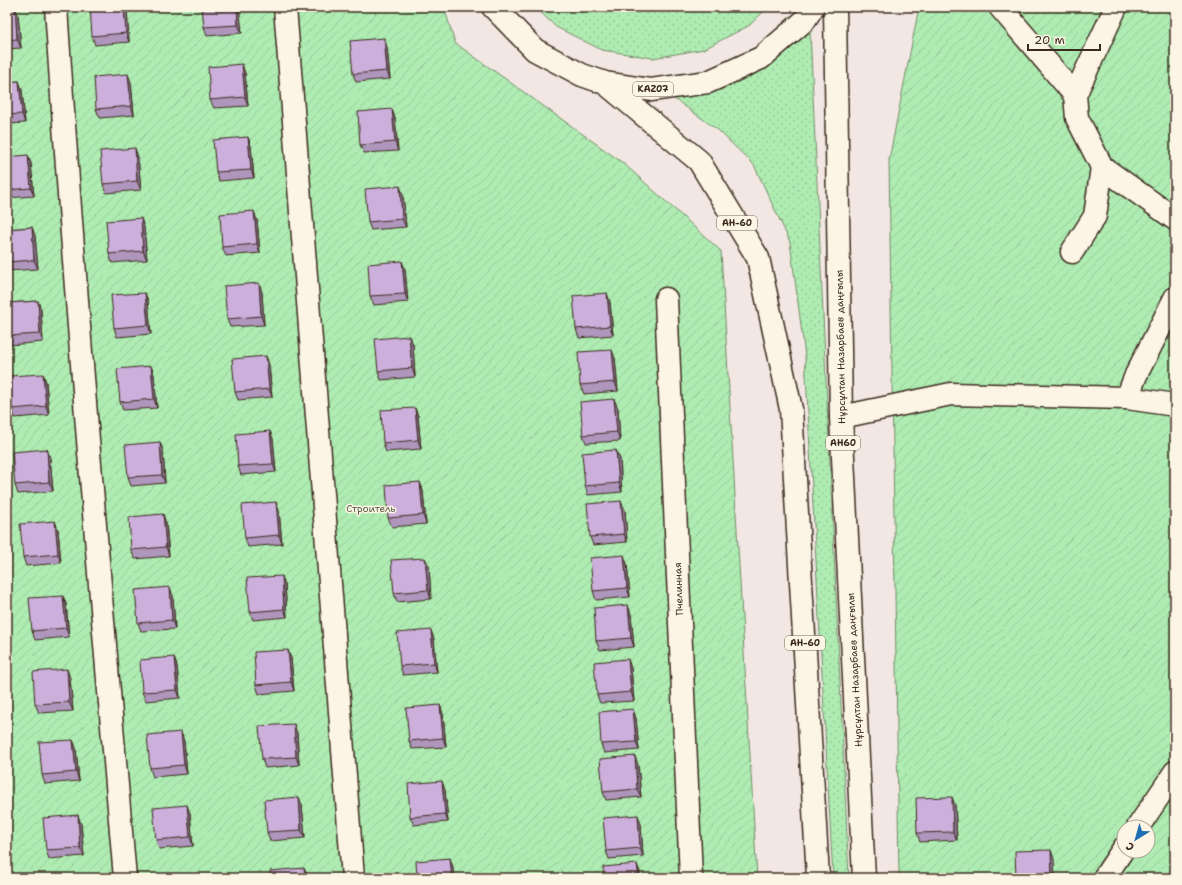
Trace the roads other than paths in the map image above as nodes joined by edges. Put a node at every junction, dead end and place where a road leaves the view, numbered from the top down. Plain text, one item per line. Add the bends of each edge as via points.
1 (56, 7) edge
2 (284, 7) edge
3 (493, 7) edge
4 (813, 7) edge
5 (835, 7) edge
6 (1000, 7) edge
7 (1116, 7) edge
8 (606, 83) junction
9 (1075, 95) junction
10 (1102, 167) junction
11 (1175, 219) edge
12 (1072, 252) dead end
13 (1175, 298) edge
14 (666, 299) dead end
15 (1127, 398) junction
16 (1175, 404) edge
17 (841, 417) junction
18 (1175, 772) edge
19 (1143, 819) edge
20 (1117, 859) edge
21 (125, 878) edge
22 (353, 878) edge
23 (691, 878) edge
24 (818, 878) edge
25 (864, 878) edge
26 (1104, 878) edge

1 - 21 main road via 70,215
2 - 22 main road
3 - 8 main road, KAZ07 via 535,50 582,75
4 - 8 main road, KAZ07 via 804,21 761,58 708,82 651,90
5 - 17 main road, Нұрсұлтан Назарбаев даңғылы / АН60
6 - 9 main road
7 - 9 main road
8 - 24 main road, АН-60 via 699,161 758,258 791,409
9 - 10 main road via 1077,118
10 - 11 main road
10 - 12 main road via 1095,216
13 - 15 main road
14 - 23 main road, Пчелинная
15 - 16 main road
15 - 17 main road via 951,394
17 - 25 main road, Нұрсұлтан Назарбаев даңғылы / АН60
18 - 19 main road
20 - 26 main road

